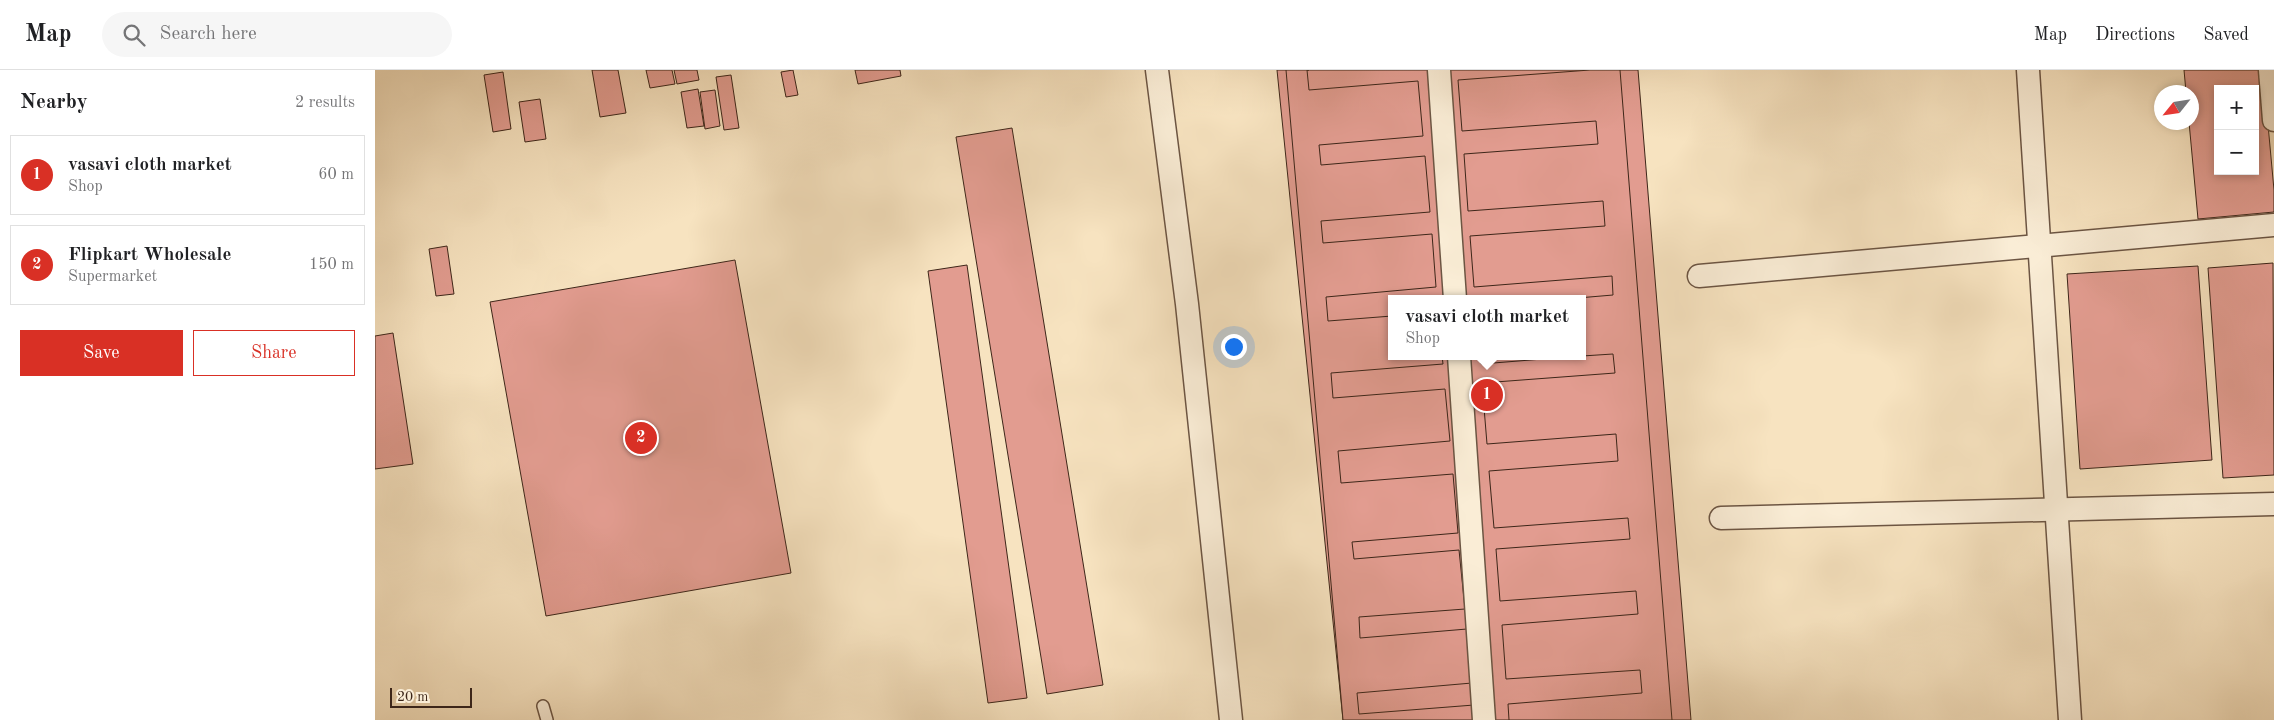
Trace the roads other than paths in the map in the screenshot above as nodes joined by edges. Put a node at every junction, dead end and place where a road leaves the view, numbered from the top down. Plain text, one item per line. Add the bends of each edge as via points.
1 (1157, 70) edge
2 (1439, 70) edge
3 (2028, 70) edge
4 (2269, 70) edge
5 (2274, 120) edge
6 (2274, 225) edge
7 (2039, 246) junction
8 (1699, 276) dead end
9 (1455, 295) edge
10 (1459, 360) edge
11 (2274, 504) edge
12 (2057, 509) junction
13 (1721, 518) dead end
14 (543, 706) dead end
15 (547, 720) edge
16 (1231, 720) edge
17 (1484, 720) edge
18 (2070, 720) edge

1 - 16 street via 1189,324
2 - 9 street
3 - 7 street
4 - 5 street
6 - 7 street
7 - 8 street
7 - 12 street
10 - 17 street
11 - 12 street
12 - 13 street
12 - 18 street
14 - 15 lane

